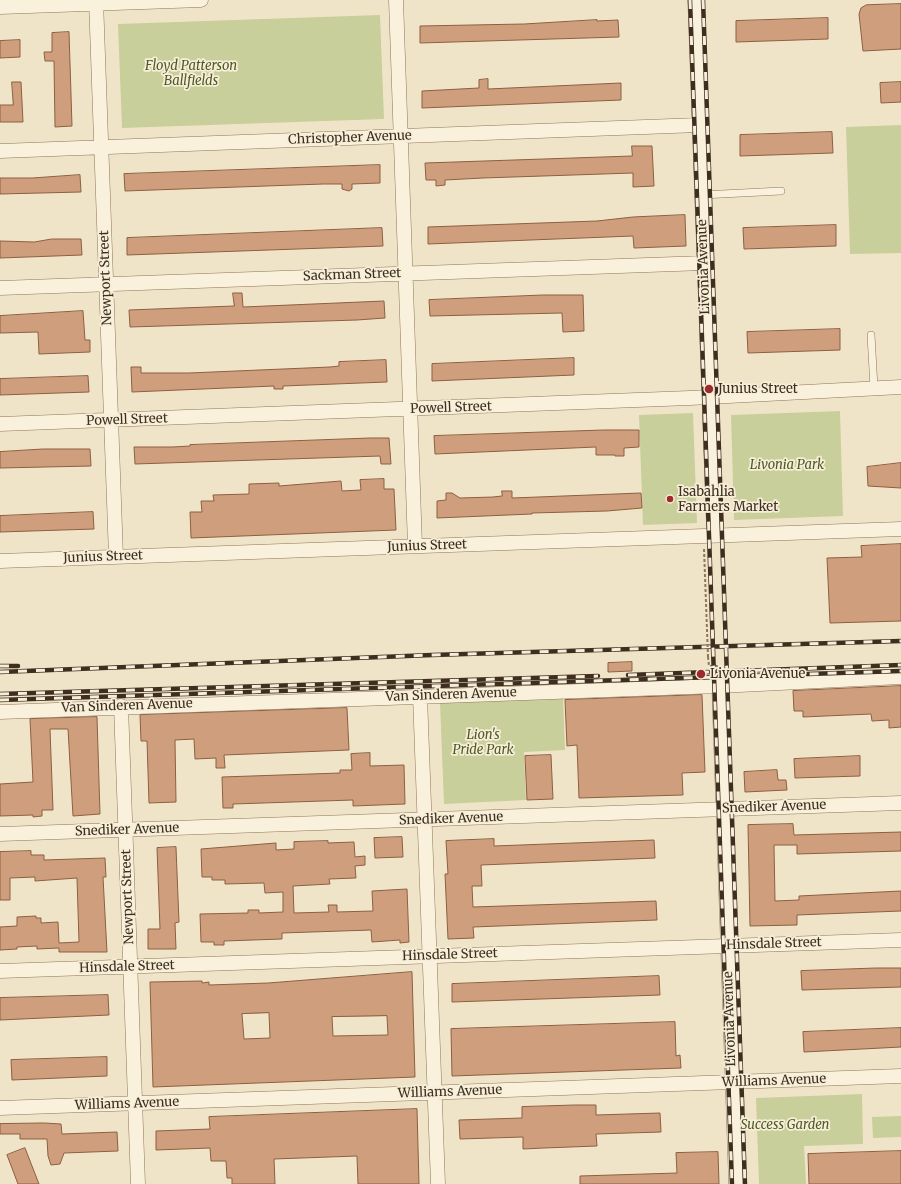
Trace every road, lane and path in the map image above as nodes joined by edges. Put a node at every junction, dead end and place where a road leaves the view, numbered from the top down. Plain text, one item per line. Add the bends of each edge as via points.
1 (201, 0) edge
2 (396, 0) edge
3 (695, 0) edge
4 (96, 2) edge
5 (0, 7) edge
6 (699, 125) junction
7 (401, 137) junction
8 (101, 147) junction
9 (0, 151) edge
10 (781, 191) dead end
11 (702, 195) junction
12 (704, 263) junction
13 (405, 273) junction
14 (106, 284) junction
15 (0, 288) edge
16 (871, 335) dead end
17 (901, 387) edge
18 (874, 388) junction
19 (709, 397) junction
20 (410, 410) junction
21 (111, 420) junction
22 (0, 424) edge
23 (901, 529) edge
24 (714, 535) junction
25 (415, 546) junction
26 (704, 549) dead end
27 (116, 557) junction
28 (0, 561) edge
29 (717, 666) dead end
30 (901, 677) edge
31 (719, 686) junction
32 (420, 696) junction
33 (121, 706) junction
34 (0, 712) edge
35 (901, 803) edge
36 (723, 808) junction
37 (425, 820) junction
38 (126, 830) junction
39 (0, 834) edge
40 (901, 940) edge
41 (727, 946) junction
42 (430, 956) junction
43 (131, 967) junction
44 (0, 971) edge
45 (901, 1076) edge
46 (733, 1083) junction
47 (435, 1093) junction
48 (135, 1104) junction
49 (0, 1108) edge
50 (138, 1184) edge
51 (438, 1184) edge
52 (736, 1184) edge

1 - 4 street
2 - 7 street
3 - 6 street, Livonia Avenue
4 - 5 street
4 - 8 street, Newport Street
6 - 7 street, Christopher Avenue
6 - 11 street, Livonia Avenue
7 - 8 street, Christopher Avenue
7 - 13 street
8 - 9 street, Christopher Avenue
8 - 14 street, Newport Street
10 - 11 lane
11 - 12 street, Livonia Avenue
12 - 13 street, Sackman Street
12 - 19 street, Livonia Avenue
13 - 14 street, Sackman Street
13 - 20 street
14 - 15 street, Sackman Street
14 - 21 street, Newport Street
16 - 18 lane
17 - 18 street, Powell Street
18 - 19 street, Powell Street
19 - 20 street, Powell Street
19 - 24 street, Livonia Avenue
20 - 21 street, Powell Street
20 - 25 street
21 - 22 street, Powell Street
21 - 27 street, Newport Street
23 - 24 street, Junius Street
24 - 25 street, Junius Street
25 - 27 street, Junius Street
26 - 29 path, bridge via 708,657 709,666
27 - 28 street, Junius Street
30 - 31 street, Van Sinderen Avenue
31 - 32 street, Van Sinderen Avenue
31 - 36 street, Livonia Avenue
32 - 33 street, Van Sinderen Avenue
32 - 37 street
33 - 34 street, Van Sinderen Avenue
33 - 38 street, Newport Street
35 - 36 street, Snediker Avenue
36 - 37 street, Snediker Avenue
36 - 41 street, Livonia Avenue
37 - 38 street, Snediker Avenue
37 - 42 street
38 - 39 street, Snediker Avenue
38 - 43 street, Newport Street
40 - 41 street, Hinsdale Street
41 - 42 street, Hinsdale Street
41 - 46 street, Livonia Avenue
42 - 43 street, Hinsdale Street
42 - 47 street
43 - 44 street, Hinsdale Street
43 - 48 street, Newport Street
45 - 46 street, Williams Avenue
46 - 47 street, Williams Avenue
46 - 52 street, Livonia Avenue
47 - 48 street, Williams Avenue
47 - 51 street
48 - 49 street, Williams Avenue
48 - 50 street, Newport Street

